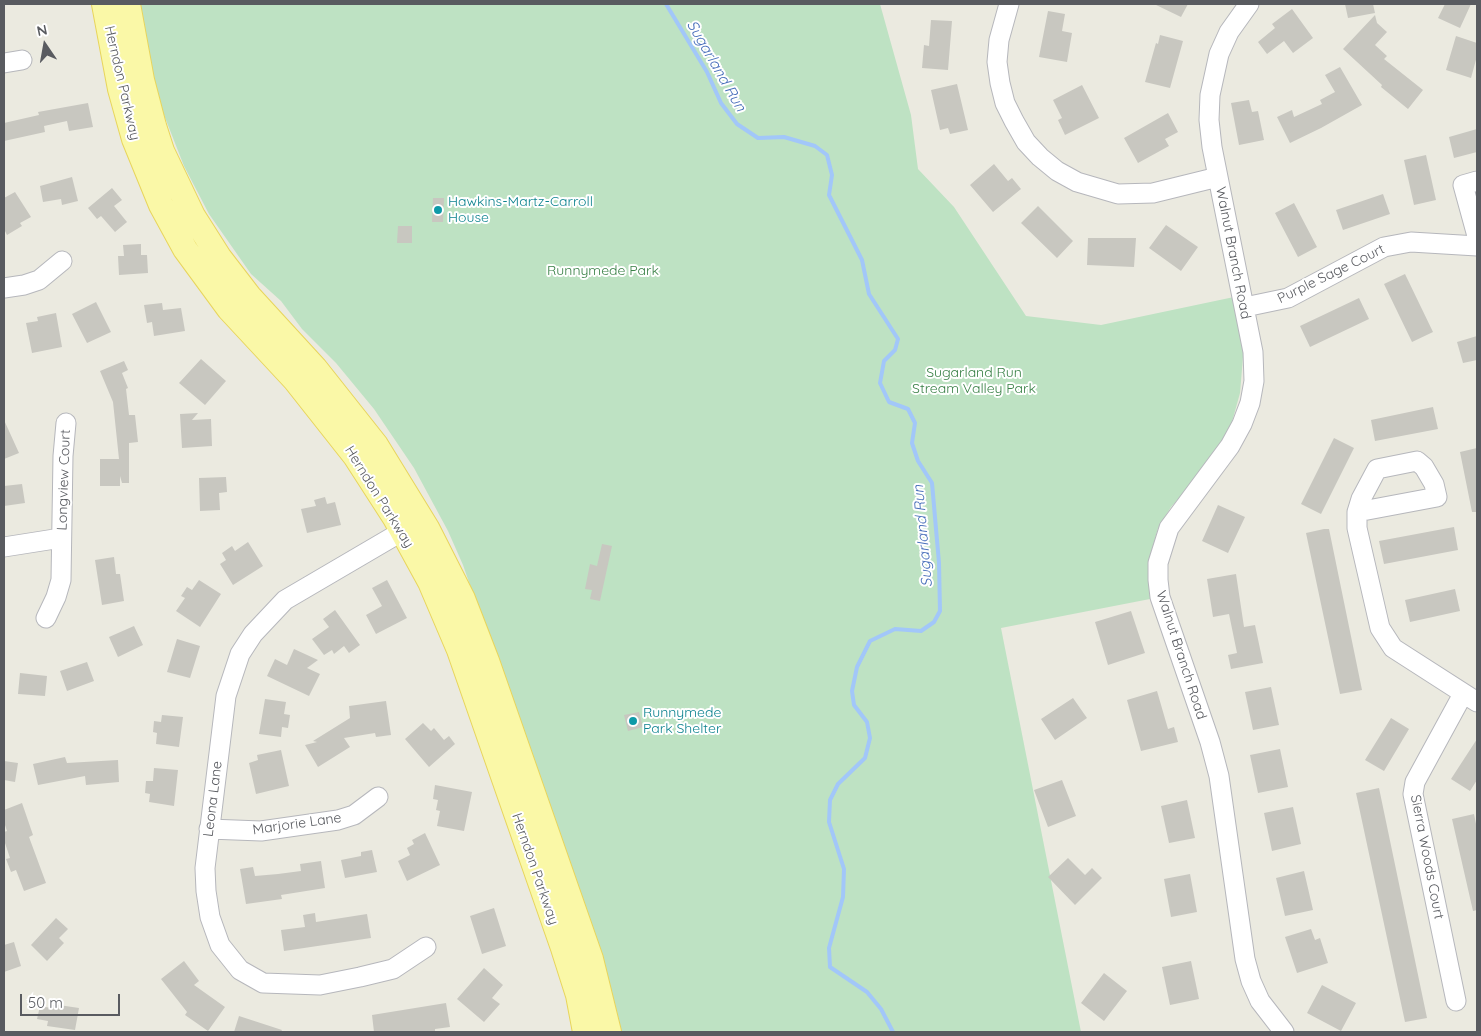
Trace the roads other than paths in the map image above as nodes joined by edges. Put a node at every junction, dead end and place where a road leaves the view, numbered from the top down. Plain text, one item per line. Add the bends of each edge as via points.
1 (104, 4) edge
2 (128, 4) edge
3 (1009, 4) edge
4 (1249, 4) edge
5 (22, 60) dead end
6 (4, 63) edge
7 (1218, 177) junction
8 (1477, 181) edge
9 (1477, 236) edge
10 (1477, 246) edge
11 (62, 261) dead end
12 (4, 288) edge
13 (1245, 307) junction
14 (66, 423) dead end
15 (1357, 512) dead end
16 (423, 520) junction
17 (402, 531) junction
18 (61, 538) junction
19 (4, 547) edge
20 (46, 618) dead end
21 (1470, 698) edge
22 (378, 797) dead end
23 (209, 829) junction
24 (426, 947) dead end
25 (1456, 1001) dead end
26 (585, 1032) edge
27 (609, 1032) edge
28 (1284, 1032) edge

1 - 17 main road, Herndon Parkway via 117,75 134,138 161,205 181,242 224,302 294,380 355,456
2 - 16 main road, Herndon Parkway via 154,126 162,151 193,216 249,296 346,406 403,485
3 - 7 street via 999,40 1000,83 1014,122 1040,157 1077,182 1118,194 1152,193
4 - 7 street, Walnut Branch Road via 1229,32 1219,54 1211,86 1209,120
5 - 6 street
7 - 13 street, Walnut Branch Road
8 - 9 street via 1463,185
10 - 13 street, Purple Sage Court via 1411,242 1384,246 1288,298
11 - 12 street via 39,280
13 - 28 street, Walnut Branch Road via 1254,361 1250,402 1230,446 1169,528 1158,563 1158,580 1160,598 1215,761 1251,981 1260,1000
14 - 18 street, Longview Court
15 - 21 street via 1357,528 1380,628 1393,648
16 - 17 street, Leona Lane
16 - 27 main road, Herndon Parkway via 463,599 487,661 591,959
17 - 23 street, Leona Lane via 285,600 253,634 240,654 226,696
17 - 26 main road, Herndon Parkway via 430,582 459,650 570,970
18 - 19 street
18 - 20 street, Longview Court via 60,580
21 - 25 street, Sierra Woods Court via 1415,782 1413,794
22 - 23 street, Marjorie Lane via 354,815 338,820 261,831
23 - 24 street, Leona Lane via 205,868 212,924 220,946 240,970 263,983 320,986 352,979 393,969

